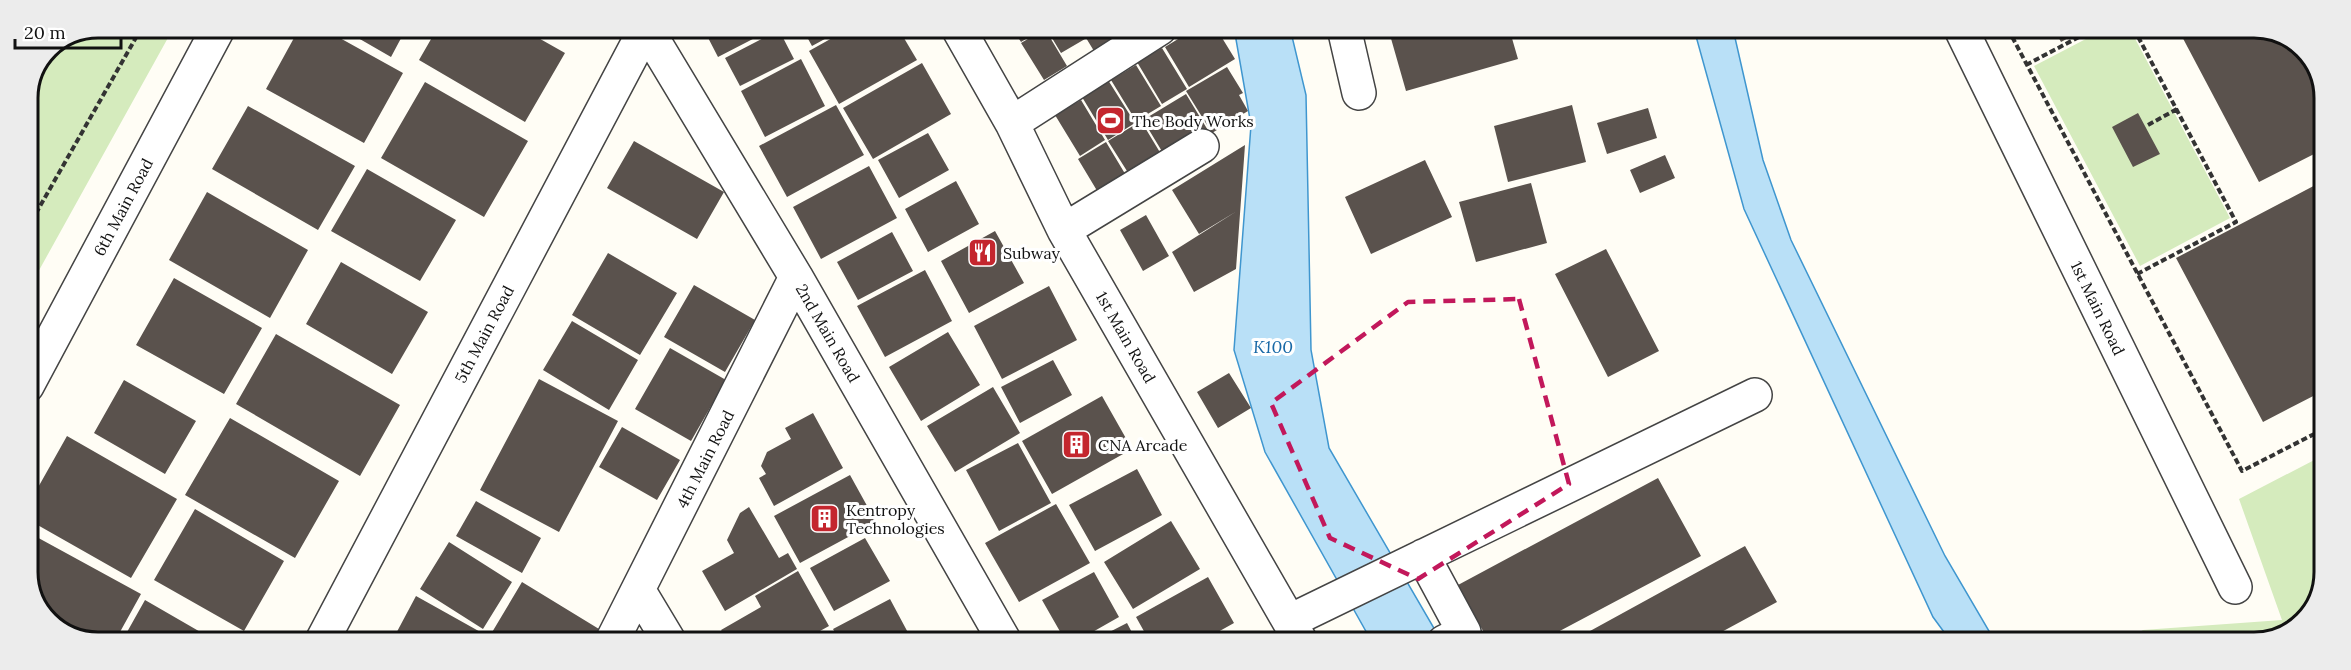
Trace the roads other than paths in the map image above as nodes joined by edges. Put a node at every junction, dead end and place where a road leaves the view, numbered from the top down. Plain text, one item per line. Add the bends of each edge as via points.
1 (213, 38) edge
2 (641, 38) edge
3 (652, 38) edge
4 (964, 38) edge
5 (1144, 38) edge
6 (1346, 38) edge
7 (1965, 38) edge
8 (1359, 93) dead end
9 (1012, 123) junction
10 (1202, 146) dead end
11 (1064, 230) junction
12 (796, 277) junction
13 (38, 365) edge
14 (1755, 395) dead end
15 (1413, 561) junction
16 (2235, 587) dead end
17 (639, 591) junction
18 (327, 632) edge
19 (617, 632) edge
20 (664, 632) edge
21 (999, 632) edge
22 (1295, 632) edge
23 (1464, 632) edge

1 - 13 street, 6th Main Road
2 - 18 street, 5th Main Road
3 - 12 street, 2nd Main Road
4 - 9 street, 1st Main Road
5 - 9 street
6 - 8 street
7 - 16 street, 1st Main Road
9 - 11 street, 1st Main Road
10 - 11 street
11 - 22 street, 1st Main Road
12 - 17 street, 4th Main Road
12 - 21 street, 2nd Main Road
14 - 15 street
15 - 22 street via 1337,598
15 - 23 street
17 - 19 street, 4th Main Road
17 - 20 street

